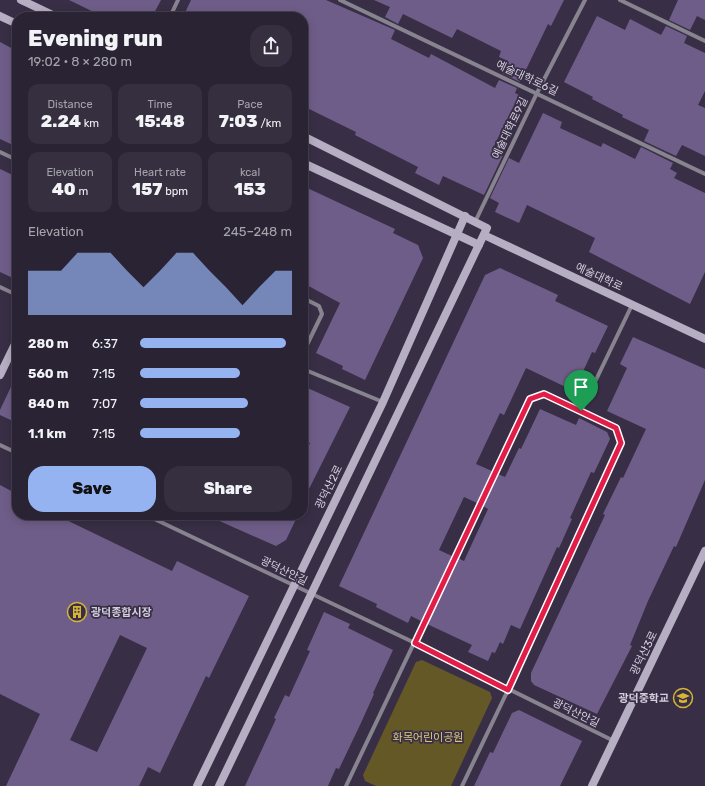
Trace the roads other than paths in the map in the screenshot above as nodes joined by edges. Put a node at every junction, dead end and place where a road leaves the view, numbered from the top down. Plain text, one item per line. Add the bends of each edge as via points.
1 (21, 0) edge
2 (178, 0) edge
3 (340, 0) edge
4 (585, 0) edge
5 (620, 0) edge
6 (46, 12) edge
7 (172, 12) edge
8 (0, 16) edge
9 (12, 22) edge
10 (705, 41) edge
11 (537, 93) junction
12 (308, 138) edge
13 (0, 152) edge
14 (12, 158) edge
15 (308, 165) edge
16 (705, 174) edge
17 (465, 216) junction
18 (476, 222) junction
19 (485, 232) junction
20 (457, 236) junction
21 (479, 245) junction
22 (0, 287) edge
23 (12, 293) edge
24 (308, 300) edge
25 (632, 305) junction
26 (705, 339) edge
27 (308, 343) edge
28 (12, 350) edge
29 (308, 371) edge
30 (0, 375) edge
31 (383, 402) junction
32 (581, 411) junction
33 (0, 445) edge
34 (12, 451) edge
35 (156, 520) edge
36 (705, 551) edge
37 (294, 586) junction
38 (311, 594) junction
39 (415, 643) junction
40 (508, 690) junction
41 (614, 741) junction
42 (197, 786) edge
43 (219, 786) edge
44 (346, 786) edge
45 (462, 786) edge
46 (592, 786) edge

1 - 6 street
2 - 7 street
3 - 11 street, 예술대학로6길
4 - 11 street, 예술대학로9길
5 - 10 street
8 - 9 street
11 - 16 street, 예술대학로6길
11 - 18 street, 예술대학로9길
12 - 17 street, 예술대학로
13 - 14 street
15 - 20 street
17 - 18 street, 예술대학로
17 - 20 street, 광덕산2로
18 - 19 street, 예술대학로
19 - 21 street
19 - 25 street, 예술대학로
20 - 21 street
20 - 31 street, 광덕산2로
21 - 38 street
22 - 23 street
24 - 27 street via 319,306 322,314
25 - 26 street, 예술대학로
25 - 32 street
28 - 30 street
29 - 31 street
31 - 37 street, 광덕산2로
32 - 39 street via 544,394 530,399
32 - 40 street via 616,428 621,443
33 - 34 street
35 - 37 street, 광덕산안길
36 - 41 street, 광덕산3로
37 - 38 street, 광덕산안길
37 - 42 street, 광덕산2로
38 - 39 street, 광덕산안길
38 - 43 street
39 - 40 street, 광덕산안길
39 - 44 street
40 - 41 street, 광덕산안길
40 - 45 street
41 - 46 street, 광덕산3로

